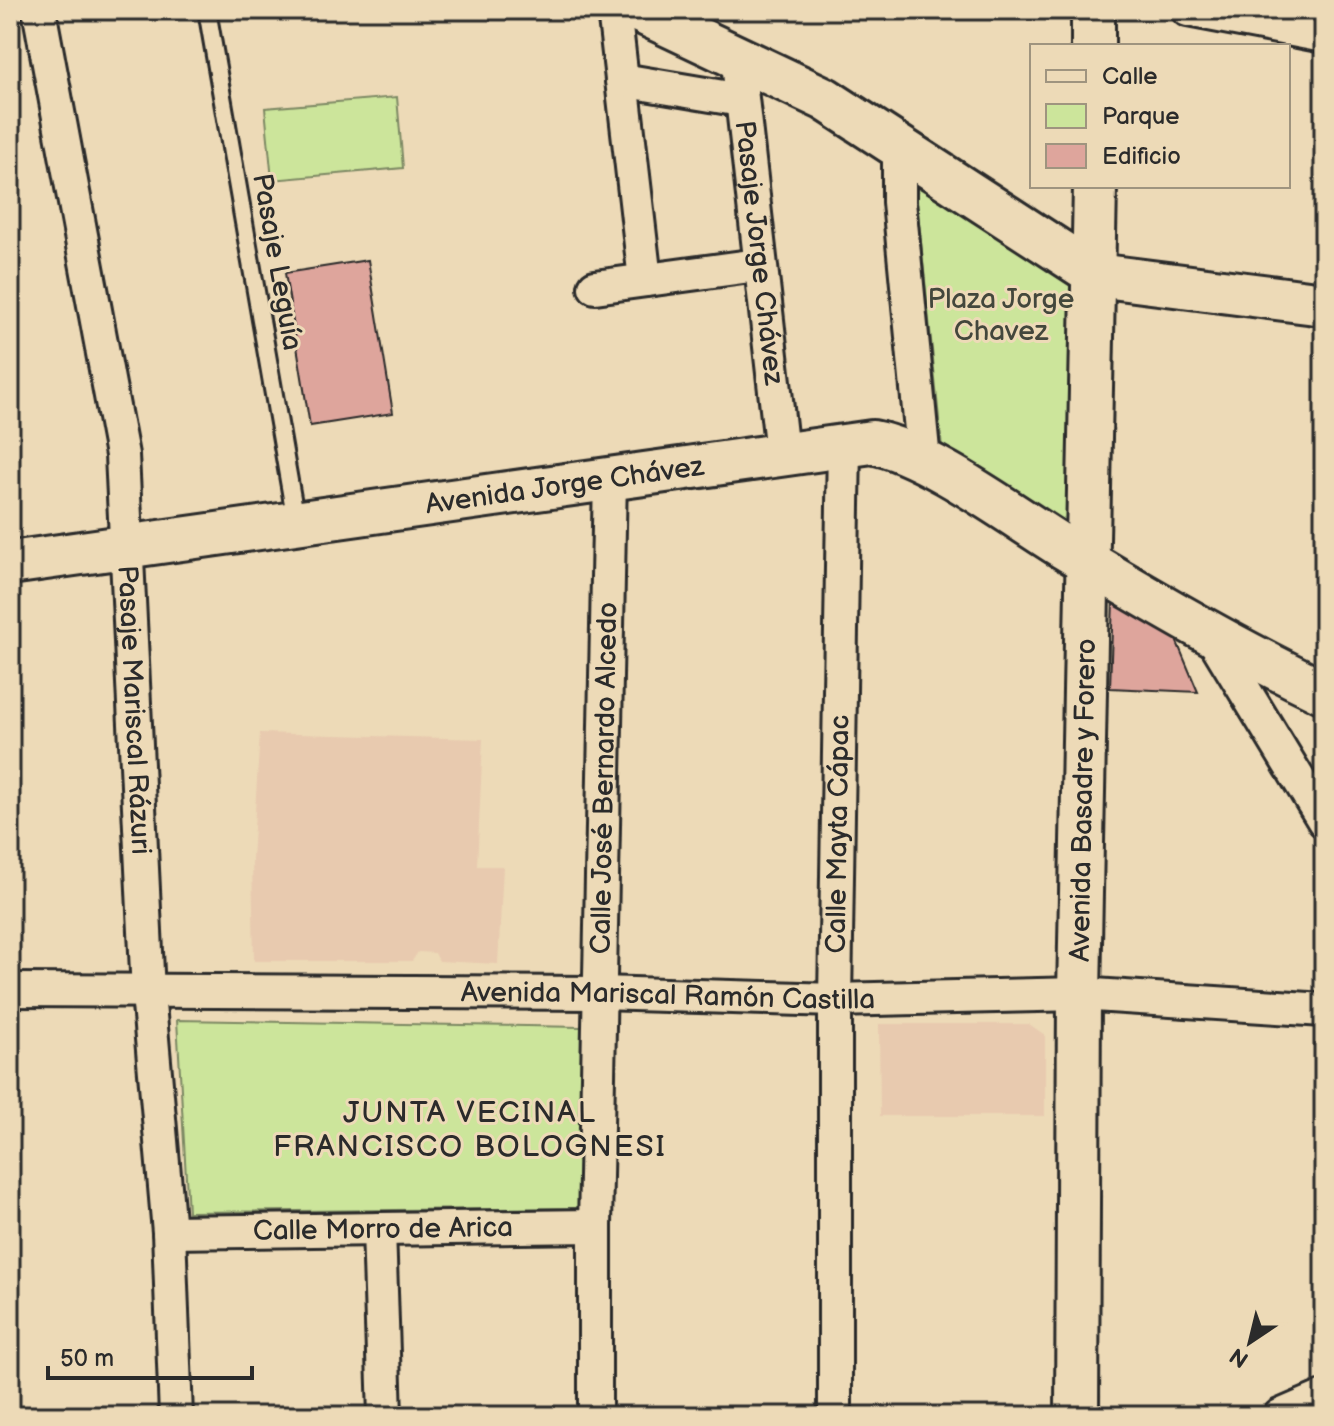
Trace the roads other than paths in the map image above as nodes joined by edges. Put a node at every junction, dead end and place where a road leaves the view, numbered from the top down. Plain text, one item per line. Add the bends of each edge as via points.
1 (39, 10) edge
2 (207, 10) edge
3 (614, 10) edge
4 (637, 10) edge
5 (1093, 10) edge
6 (1188, 10) edge
7 (1324, 36) edge
8 (1093, 44) edge
9 (737, 54) junction
10 (622, 80) junction
11 (741, 100) junction
12 (899, 146) junction
13 (1095, 188) edge
14 (758, 265) junction
15 (1096, 275) junction
16 (645, 280) junction
17 (595, 287) dead end
18 (1324, 304) edge
19 (844, 444) junction
20 (782, 453) junction
21 (924, 461) junction
22 (610, 477) junction
23 (296, 522) junction
24 (129, 546) junction
25 (10, 563) edge
26 (1088, 563) junction
27 (1208, 630) junction
28 (1324, 692) edge
29 (1324, 821) edge
30 (10, 990) edge
31 (148, 993) junction
32 (600, 993) junction
33 (1079, 994) junction
34 (835, 1000) junction
35 (1324, 1010) edge
36 (595, 1226) junction
37 (379, 1229) junction
38 (169, 1232) junction
39 (1324, 1397) edge
40 (176, 1416) edge
41 (385, 1416) edge
42 (595, 1416) edge
43 (835, 1416) edge
44 (1077, 1416) edge
45 (1280, 1416) edge

1 - 24 street, Pasaje Mariscal Rázuri via 122,455
2 - 23 lane, Pasaje Leguía
3 - 10 street
4 - 9 street
5 - 8 street
6 - 7 street
9 - 11 street, Pasaje Jorge Chávez
9 - 12 street via 825,99
10 - 11 street
10 - 16 street
11 - 14 street, Pasaje Jorge Chávez
12 - 15 street
12 - 21 street via 899,202
13 - 15 street, Avenida Basadre y Forero
14 - 16 street
14 - 20 street, Pasaje Jorge Chávez
15 - 18 street
15 - 26 street, Avenida Basadre y Forero
16 - 17 street
19 - 20 street, Avenida Jorge Chávez
19 - 21 street, Avenida Jorge Chávez via 888,445
19 - 34 street, Calle Mayta Cápac
20 - 22 street, Avenida Jorge Chávez
21 - 26 street, Avenida Jorge Chávez
22 - 23 street, Avenida Jorge Chávez
22 - 32 street, Calle José Bernardo Alcedo
23 - 24 street, Avenida Jorge Chávez
24 - 25 street, Avenida Jorge Chávez
24 - 31 street, Pasaje Mariscal Rázuri
26 - 27 street, Avenida Jorge Chávez
26 - 33 street, Avenida Basadre y Forero
27 - 28 street, Avenida Jorge Chávez
27 - 29 street
30 - 31 street, Avenida Mariscal Ramón Castilla
31 - 32 street, Avenida Mariscal Ramón Castilla
31 - 38 street, Pasaje Mariscal Rázuri
32 - 34 street, Avenida Mariscal Ramón Castilla
32 - 36 street, Calle José Bernardo Alcedo
33 - 34 street, Avenida Mariscal Ramón Castilla
33 - 35 street, Avenida Mariscal Ramón Castilla
33 - 44 street, Avenida Basadre y Forero
34 - 43 street, Calle Mayta Cápac
36 - 37 street, Calle Morro de Arica
36 - 42 street, Calle José Bernardo Alcedo
37 - 38 street, Calle Morro de Arica
37 - 41 street
38 - 40 street, Pasaje Mariscal Rázuri
39 - 45 street

